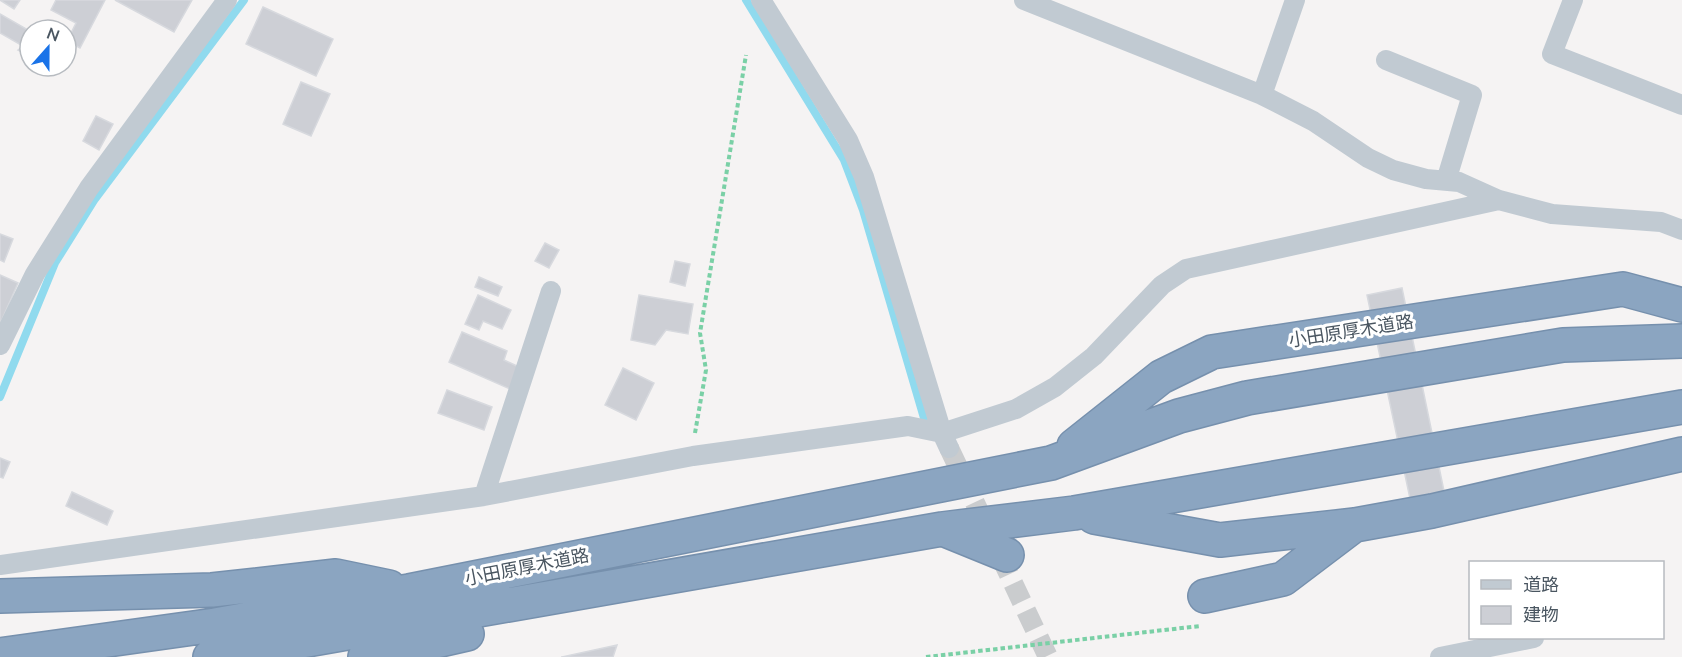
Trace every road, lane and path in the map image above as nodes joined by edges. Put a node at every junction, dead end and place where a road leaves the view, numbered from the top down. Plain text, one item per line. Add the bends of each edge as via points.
1 (227, 0) edge
2 (761, 0) edge
3 (1024, 0) edge
4 (1295, 0) edge
5 (1573, 0) edge
6 (746, 55) dead end
7 (1386, 60) dead end
8 (1262, 95) junction
9 (1682, 105) edge
10 (1446, 181) junction
11 (1499, 200) junction
12 (1682, 230) edge
13 (551, 291) dead end
14 (1682, 305) edge
15 (1682, 341) edge
16 (0, 345) edge
17 (1682, 407) edge
18 (946, 440) junction
19 (1682, 454) edge
20 (693, 456) junction
21 (1051, 464) junction
22 (484, 496) junction
23 (1074, 513) junction
24 (1354, 525) junction
25 (942, 529) junction
26 (852, 546) junction
27 (1007, 555) dead end
28 (0, 566) edge
29 (409, 591) junction
30 (0, 596) edge
31 (1204, 611) joint
32 (1529, 639) edge
33 (0, 655) edge
34 (210, 657) edge
35 (365, 657) edge
36 (926, 657) edge
37 (1440, 657) edge

1 - 16 street via 89,188 35,274
2 - 18 street via 848,140 860,168
3 - 8 street
4 - 8 street
5 - 9 street via 1552,54
6 - 20 path via 700,333 706,370
7 - 10 street via 1472,94
8 - 10 street via 1368,158 1394,170
10 - 11 street via 1459,182
11 - 12 street via 1552,214 1661,222
11 - 18 street via 1186,269 1162,285 1094,356 1055,387
13 - 22 street
14 - 21 highway, 小田原厚木道路 via 1623,289 1212,352 1161,377
15 - 21 highway, 小田原厚木道路 via 1563,345 1247,398 1179,416
17 - 23 highway, 小田原厚木道路
18 - 20 street via 908,426
19 - 24 highway, 小田原厚木道路
20 - 22 street
21 - 29 highway, 小田原厚木道路
22 - 28 street
23 - 24 highway, 小田原厚木道路 via 1220,540
23 - 25 highway, 小田原厚木道路
24 - 31 highway via 1282,579
25 - 26 highway, 小田原厚木道路
25 - 27 highway
26 - 34 highway, 小田原厚木道路
26 - 35 highway
29 - 30 highway via 336,576 212,590
29 - 33 highway, 小田原厚木道路 via 215,625
31 - 36 path
32 - 37 street

